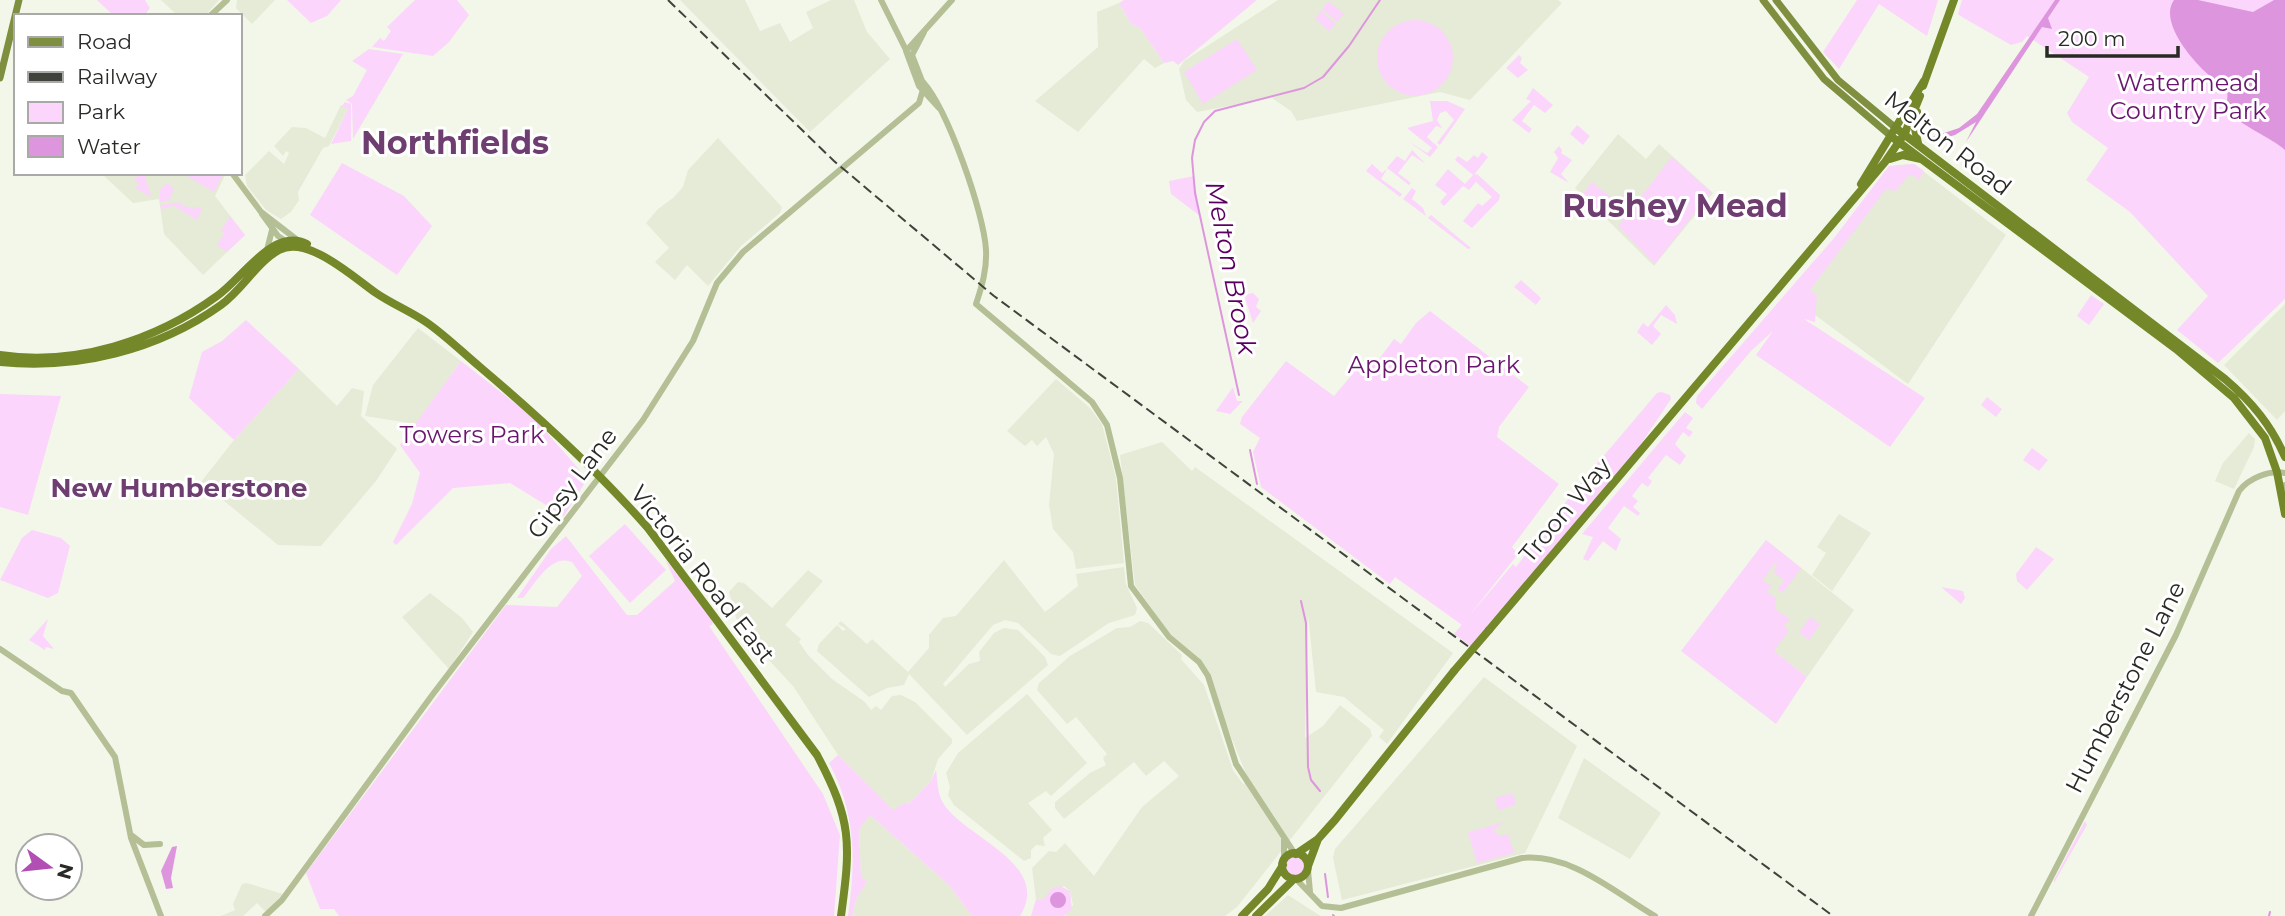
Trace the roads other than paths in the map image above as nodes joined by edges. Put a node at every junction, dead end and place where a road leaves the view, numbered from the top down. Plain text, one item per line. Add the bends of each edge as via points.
1 (227, 0) edge
2 (881, 0) edge
3 (952, 0) edge
4 (1763, 0) edge
5 (1776, 0) edge
6 (1954, 0) edge
7 (212, 14) edge
8 (14, 21) edge
9 (924, 32) junction
10 (899, 37) junction
11 (916, 40) junction
12 (906, 51) junction
13 (913, 59) junction
14 (1821, 61) junction
15 (1815, 68) junction
16 (0, 78) edge
17 (1924, 81) junction
18 (923, 82) junction
19 (924, 93) junction
20 (1920, 96) junction
21 (919, 103) junction
22 (936, 106) junction
23 (1898, 135) junction
24 (1918, 143) junction
25 (1924, 160) junction
26 (1885, 162) junction
27 (233, 175) edge
28 (1844, 209) junction
29 (261, 212) junction
30 (2002, 216) junction
31 (2030, 230) junction
32 (278, 233) junction
33 (299, 242) junction
34 (274, 251) junction
35 (2045, 253) junction
36 (2118, 295) junction
37 (2132, 315) junction
38 (0, 355) edge
39 (0, 362) edge
40 (2285, 457) edge
41 (2281, 474) edge
42 (601, 476) junction
43 (2285, 513) edge
44 (0, 649) edge
45 (130, 834) junction
46 (1284, 838) junction
47 (1318, 839) junction
48 (160, 844) dead end
49 (1296, 854) junction
50 (1283, 863) junction
51 (1308, 868) junction
52 (1295, 879) junction
53 (1311, 893) junction
54 (1341, 908) junction
55 (161, 916) edge
56 (265, 916) edge
57 (841, 916) edge
58 (1242, 916) edge
59 (1256, 916) edge
60 (1344, 916) edge
61 (1655, 916) edge
62 (2031, 916) edge

1 - 7 street
2 - 10 street
3 - 9 street
4 - 15 main road, Melton Road
5 - 14 main road, Melton Road
6 - 17 highway
8 - 16 main road
9 - 11 street
9 - 13 street
10 - 11 street
10 - 12 street
11 - 12 street
12 - 13 street
12 - 19 street
13 - 18 street
14 - 15 main road
14 - 23 main road, Melton Road
15 - 23 main road, Melton Road via 1839,94
17 - 20 highway
17 - 23 highway
18 - 19 street
18 - 22 street
19 - 21 street, Gipsy Lane
19 - 22 street
20 - 23 highway
20 - 24 highway via 1915,124
21 - 22 street
21 - 42 street, Gipsy Lane via 726,270 710,295 685,356
22 - 46 street via 984,234 986,267 976,304 1092,402 1107,425 1120,478 1131,586 1169,638 1203,669 1236,764
23 - 24 highway, Melton Road
23 - 25 highway, Melton Road
23 - 26 highway, Troon Way
23 - 28 highway, Troon Way
24 - 30 highway, Melton Road via 1987,198
25 - 26 highway, Melton Road via 1898,155
25 - 30 highway, Melton Road
26 - 28 highway, Troon Way
27 - 29 street
28 - 47 highway, Troon Way, bridge
29 - 32 street
29 - 33 street
30 - 31 highway, Melton Road
30 - 35 highway, Melton Road
31 - 35 highway via 2029,236
31 - 36 highway, Melton Road
32 - 33 highway
32 - 34 highway
32 - 34 street
33 - 34 highway
33 - 42 highway, Victoria Road East via 427,323
34 - 38 highway via 216,297 136,341 77,355
34 - 39 highway via 222,304 172,335 79,361
35 - 37 highway, Melton Road
36 - 37 highway, Melton Road
36 - 40 highway, Melton Road via 2244,395 2275,435
37 - 41 highway, Melton Road via 2234,398 2260,429
41 - 43 highway, Melton Road
41 - 62 street, Humberstone Lane via 2255,478 2242,486 2232,503 2177,633
42 - 56 street, Gipsy Lane via 282,900
42 - 57 highway, Victoria Road East via 648,528 817,755 838,796 845,824 848,867
44 - 45 street via 71,693 105,740 118,765
45 - 48 street via 144,845
45 - 55 street
46 - 49 street
46 - 50 street
47 - 49 highway, Troon Way
47 - 51 highway, Troon Way
49 - 50 highway
49 - 51 highway via 1303,856
50 - 52 highway via 1287,876
50 - 58 highway via 1268,889
51 - 52 highway
51 - 53 street
52 - 53 street
52 - 59 highway
53 - 54 street via 1322,905
54 - 60 street
54 - 61 street via 1542,856 1569,864

